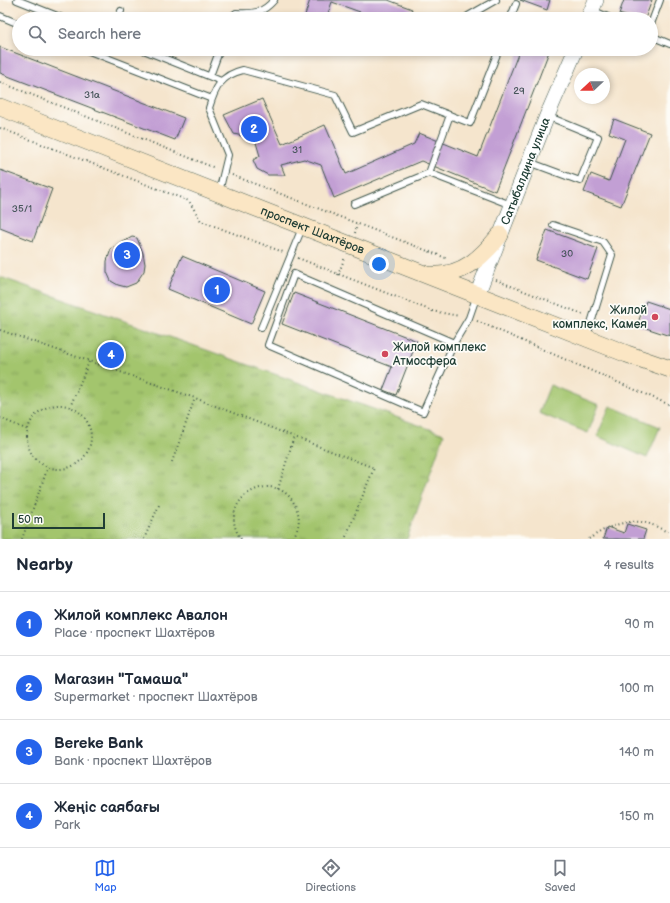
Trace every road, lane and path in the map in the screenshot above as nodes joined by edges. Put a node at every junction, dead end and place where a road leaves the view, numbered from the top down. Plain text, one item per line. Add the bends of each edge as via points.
1 (17, 0) edge
2 (274, 0) edge
3 (496, 0) edge
4 (660, 0) edge
5 (516, 4) dead end
6 (47, 12) edge
7 (256, 12) edge
8 (475, 12) edge
9 (513, 12) edge
10 (656, 12) edge
11 (0, 16) edge
12 (12, 21) edge
13 (658, 39) edge
14 (670, 44) edge
15 (102, 56) edge
16 (159, 56) edge
17 (217, 56) edge
18 (496, 56) edge
19 (573, 56) edge
20 (210, 76) junction
21 (221, 81) junction
22 (0, 82) edge
23 (212, 99) junction
24 (0, 107) edge
25 (450, 115) junction
26 (547, 116) junction
27 (0, 128) edge
28 (529, 162) junction
29 (224, 172) junction
30 (429, 173) junction
31 (219, 194) junction
32 (354, 204) dead end
33 (512, 205) junction
34 (553, 225) dead end
35 (303, 226) junction
36 (500, 235) junction
37 (291, 256) junction
38 (446, 259) dead end
39 (425, 274) junction
40 (491, 278) dead end
41 (477, 294) junction
42 (592, 317) junction
43 (469, 318) junction
44 (261, 328) dead end
45 (0, 330) edge
46 (586, 338) junction
47 (454, 343) junction
48 (89, 362) junction
49 (670, 369) edge
50 (195, 398) junction
51 (670, 405) edge
52 (70, 407) junction
53 (0, 418) edge
54 (28, 430) junction
55 (294, 437) junction
56 (172, 462) dead end
57 (48, 467) junction
58 (278, 489) junction
59 (160, 503) dead end
60 (670, 534) edge
61 (22, 539) edge
62 (144, 539) edge
63 (241, 539) edge
64 (292, 539) edge
65 (345, 539) edge
66 (589, 539) edge

1 - 6 lane
2 - 7 lane via 265,10
3 - 8 lane
4 - 10 lane
5 - 9 lane
11 - 12 lane
13 - 14 lane
15 - 23 lane
16 - 20 lane
17 - 20 lane
18 - 25 lane via 470,123
19 - 26 street, Сатыбалдина улица
20 - 21 lane
21 - 23 lane
21 - 25 lane via 231,73 243,70 335,95 353,132 421,104
22 - 29 path
23 - 29 lane via 209,108 228,155
24 - 31 main road, проспект Шахтёров
25 - 30 lane
26 - 28 street, Сатыбалдина улица
26 - 28 lane via 598,137 580,181
27 - 37 path via 189,201 200,221
28 - 33 street, Сатыбалдина улица
29 - 31 lane
29 - 38 path
30 - 32 lane
30 - 33 lane
31 - 35 main road, проспект Шахтёров
33 - 36 street, Сатыбалдина улица
34 - 42 lane via 603,242 612,255
35 - 37 lane
35 - 39 main road, проспект Шахтёров
36 - 39 main road via 486,253 462,270 438,275
36 - 41 street, Сатыбалдина улица
37 - 43 path via 432,311
37 - 44 lane
39 - 41 main road, проспект Шахтёров
40 - 42 path
41 - 43 lane
41 - 46 main road, проспект Шахтёров
42 - 46 lane
43 - 47 lane
43 - 51 path
45 - 48 path
46 - 49 main road, проспект Шахтёров
47 - 47 lane via 294,274 268,345 423,412
48 - 50 path
48 - 52 path
50 - 55 path
50 - 56 path
52 - 54 path via 59,405 39,412
52 - 57 path via 86,419 92,438 90,448 77,464 68,468
53 - 54 path
54 - 57 path via 30,448 37,460
55 - 58 path
55 - 65 path via 374,468
57 - 61 path
58 - 63 path via 258,488 248,492 241,499 234,518 235,528
58 - 64 path via 295,503 299,525
59 - 62 path
60 - 66 path via 648,524 621,523

